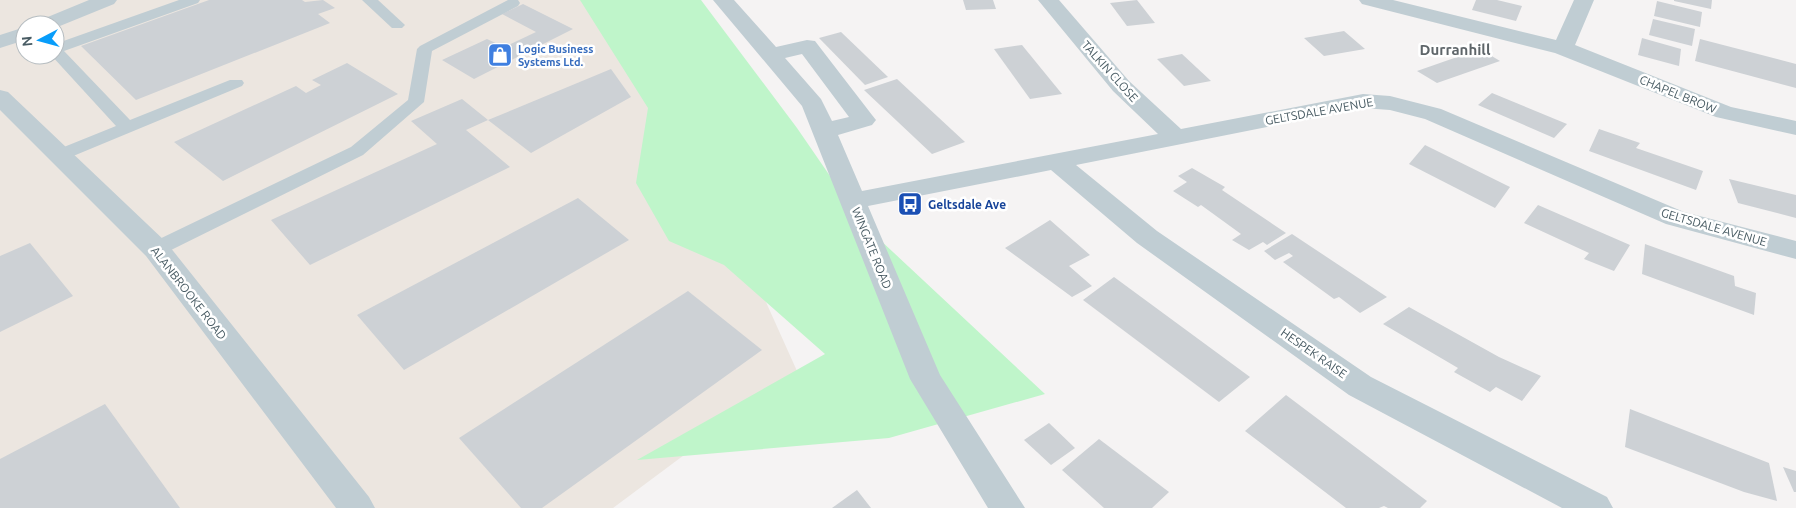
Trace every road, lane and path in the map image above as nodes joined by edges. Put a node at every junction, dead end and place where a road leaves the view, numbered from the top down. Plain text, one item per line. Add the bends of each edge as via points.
1 (107, 0) edge
2 (194, 0) edge
3 (369, 0) edge
4 (723, 0) edge
5 (1048, 0) edge
6 (1369, 0) edge
7 (1584, 0) edge
8 (513, 3) dead end
9 (65, 17) edge
10 (397, 25) dead end
11 (15, 37) edge
12 (0, 42) edge
13 (65, 46) edge
14 (1563, 48) junction
15 (770, 55) junction
16 (65, 61) edge
17 (236, 83) dead end
18 (0, 97) edge
19 (128, 128) junction
20 (1796, 128) edge
21 (824, 131) junction
22 (1177, 138) junction
23 (60, 155) junction
24 (1057, 162) junction
25 (853, 201) junction
26 (156, 249) junction
27 (1796, 250) edge
28 (357, 508) edge
29 (1007, 508) edge
30 (1595, 508) edge

1 - 9 street
2 - 13 lane
3 - 10 lane
4 - 15 street, WINGATE ROAD
5 - 22 street, TALKIN CLOSE via 1121,86
6 - 14 street, CHAPEL BROW
7 - 14 street
8 - 26 lane via 425,49 416,102 358,151
11 - 12 street
14 - 20 street, CHAPEL BROW via 1724,112
15 - 21 street, WINGATE ROAD via 813,104
15 - 21 street via 807,46 864,120
16 - 19 lane
17 - 19 lane
18 - 23 street, ALANBROOKE ROAD
19 - 23 lane
21 - 25 street, WINGATE ROAD
22 - 24 street, GELTSDALE AVENUE
22 - 27 street, GELTSDALE AVENUE via 1381,100 1433,114 1675,218
23 - 26 street, ALANBROOKE ROAD
24 - 25 street, GELTSDALE AVENUE
24 - 30 street, HESPEK RAISE via 1147,237 1360,386
25 - 29 street, WINGATE ROAD via 926,379
26 - 28 street, ALANBROOKE ROAD

